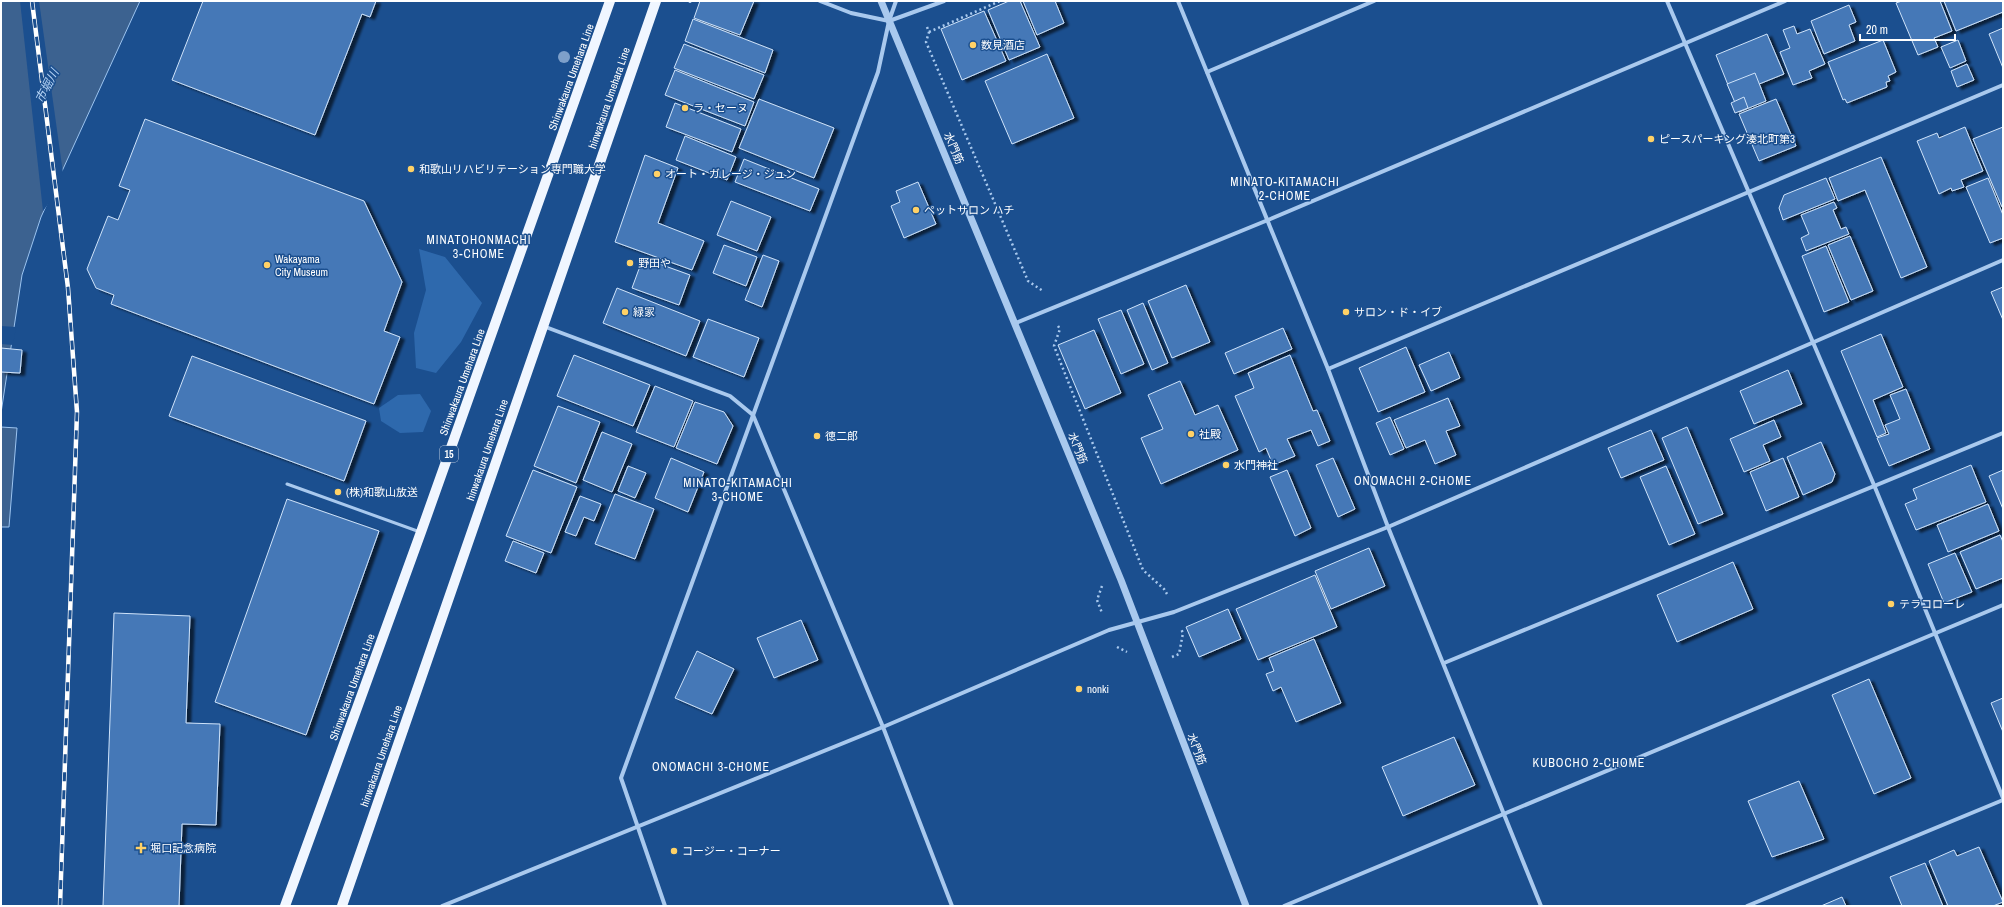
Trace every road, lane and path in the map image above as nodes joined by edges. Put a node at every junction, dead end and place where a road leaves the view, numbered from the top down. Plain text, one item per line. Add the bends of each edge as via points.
1 (610, 1) edge
2 (656, 1) edge
3 (820, 1) edge
4 (881, 1) edge
5 (896, 1) edge
6 (944, 1) edge
7 (1000, 1) edge
8 (1178, 1) edge
9 (1374, 1) edge
10 (1667, 1) edge
11 (1785, 1) edge
12 (889, 21) junction
13 (1684, 43) junction
14 (1207, 72) junction
15 (2003, 84) edge
16 (1749, 192) junction
17 (1268, 220) junction
18 (2003, 260) edge
19 (1052, 309) junction
20 (1016, 323) junction
21 (543, 326) junction
22 (1813, 341) junction
23 (1328, 369) junction
24 (753, 414) junction
25 (2003, 433) edge
26 (287, 484) dead end
27 (1874, 485) junction
28 (1388, 527) junction
29 (421, 532) junction
30 (2003, 605) edge
31 (1174, 612) junction
32 (1137, 622) junction
33 (1936, 633) junction
34 (1444, 663) junction
35 (883, 727) junction
36 (2003, 799) edge
37 (1503, 813) junction
38 (637, 828) junction
39 (285, 906) edge
40 (342, 906) edge
41 (442, 906) edge
42 (665, 906) edge
43 (952, 906) edge
44 (1246, 906) edge
45 (1284, 906) edge
46 (1542, 906) edge
47 (1747, 906) edge

1 - 29 main road, Shinwakaura Umehara Line / 15
2 - 21 main road, hinwakaura Umehara Line
3 - 12 street via 851,13
4 - 12 street, 水門筋
5 - 12 street
6 - 12 street
7 - 19 path via 929,32 926,42 1028,281 1046,294
8 - 14 street
9 - 14 street
10 - 13 street
11 - 13 street
12 - 20 street, 水門筋
12 - 24 street via 878,72
13 - 16 street
13 - 17 street
14 - 17 street
15 - 16 street
16 - 22 street
16 - 23 street
17 - 19 street
17 - 23 street
18 - 22 street
19 - 20 street
19 - 31 path via 1060,329 1054,346 1143,570 1164,589
20 - 32 street, 水門筋
21 - 24 street via 730,396
21 - 40 main road, hinwakaura Umehara Line
22 - 27 street
22 - 28 street
23 - 28 street
24 - 35 street
24 - 38 street via 621,778
25 - 27 street
26 - 29 lane
27 - 33 street
27 - 34 street
28 - 31 street
28 - 34 street
29 - 39 main road, Shinwakaura Umehara Line / 15
30 - 33 street
31 - 32 street
32 - 35 street via 1109,630
32 - 44 street, 水門筋
33 - 36 street
33 - 37 street
34 - 37 street
35 - 38 street
35 - 43 street
36 - 47 street
37 - 45 street
37 - 46 street
38 - 41 street
38 - 42 street

